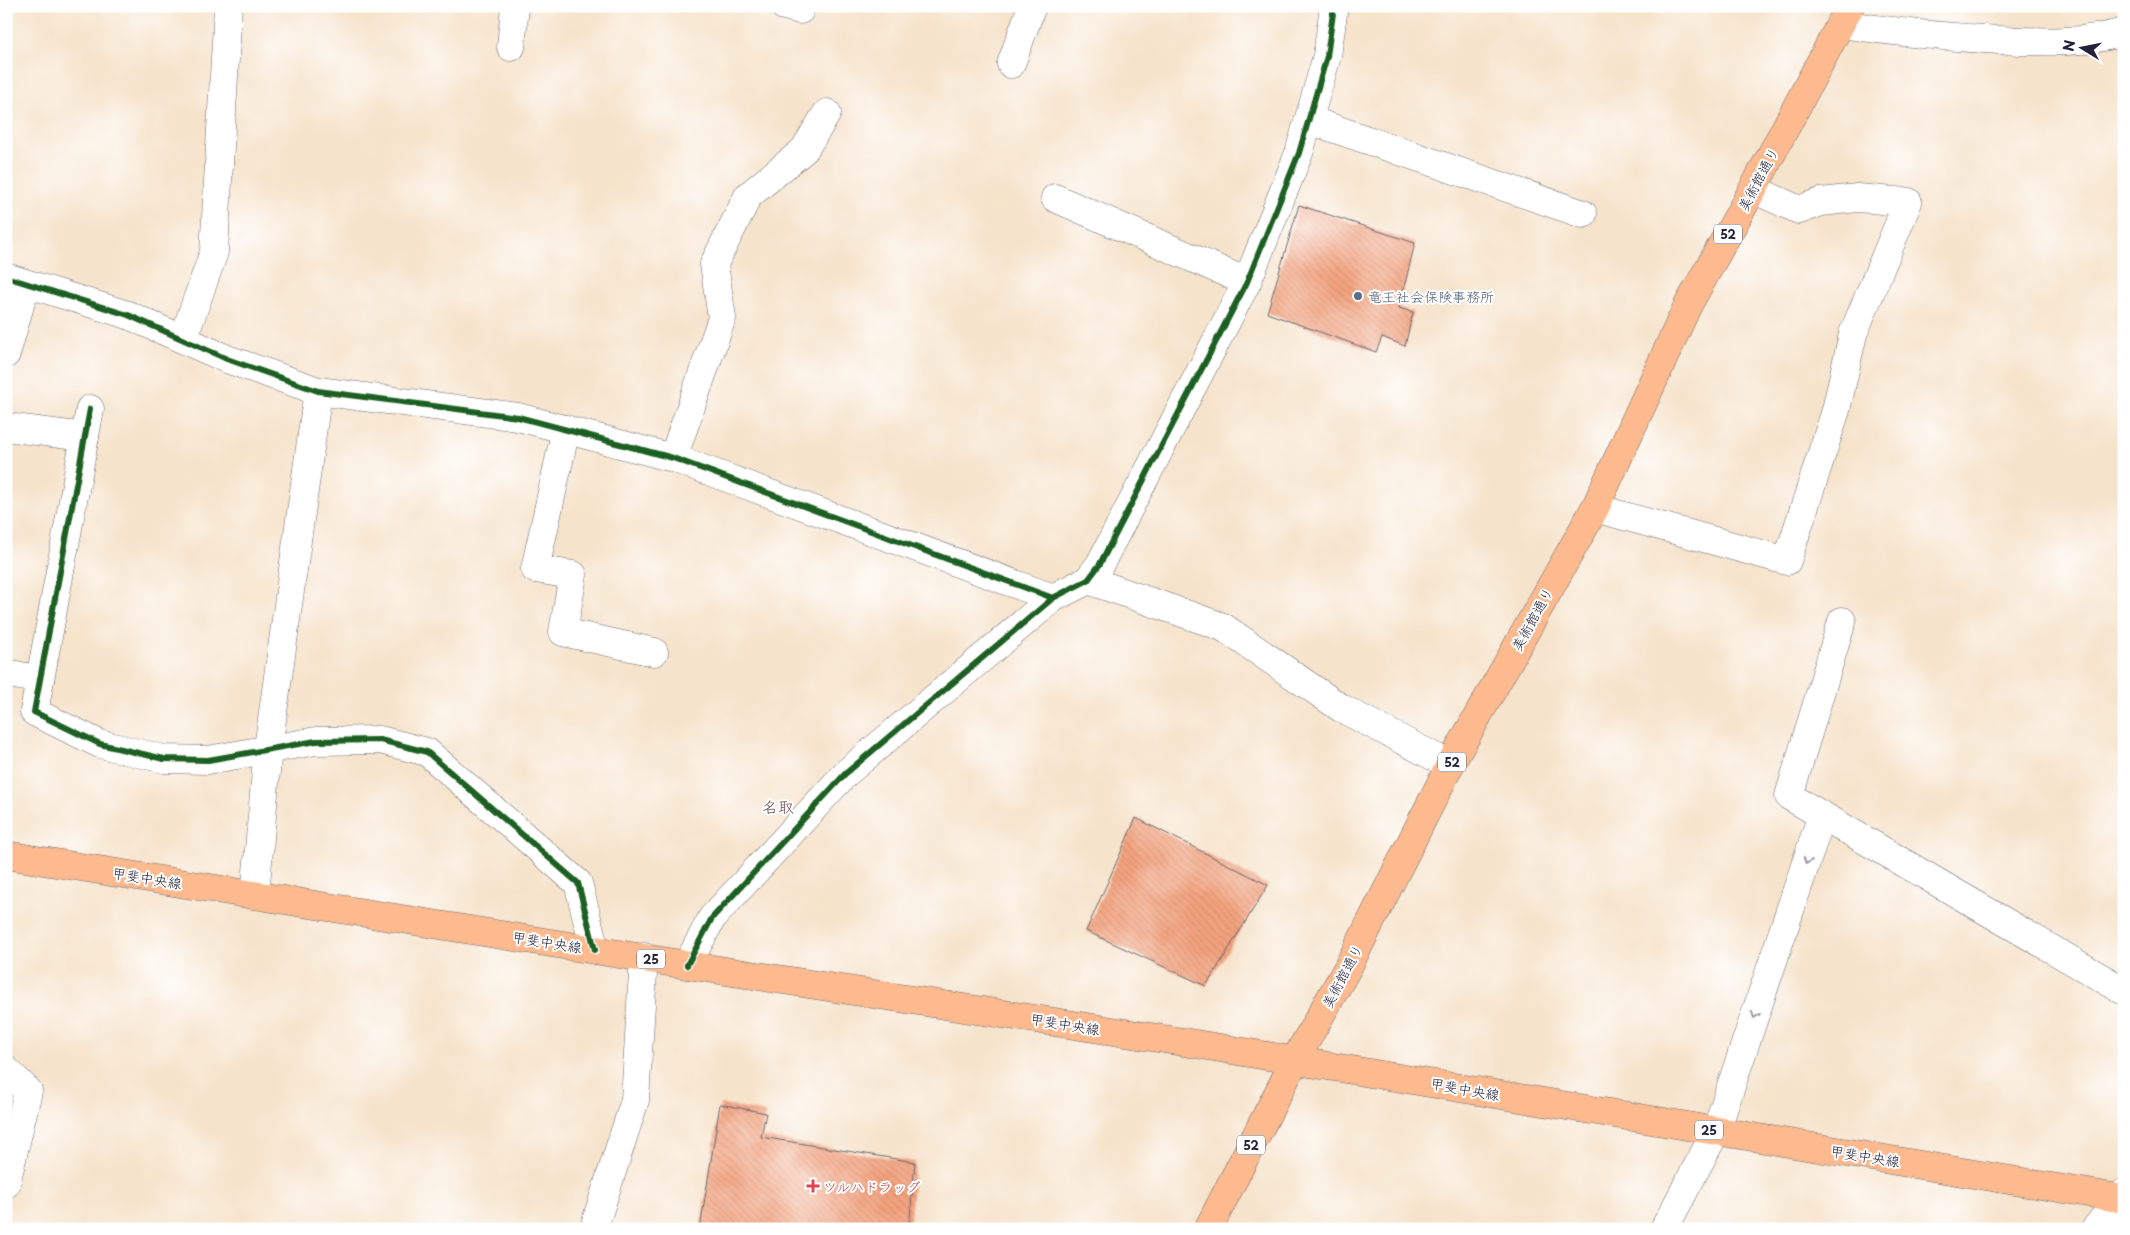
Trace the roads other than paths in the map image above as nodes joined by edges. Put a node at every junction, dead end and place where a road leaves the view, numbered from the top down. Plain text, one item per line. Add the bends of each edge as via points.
1 (228, 6) edge
2 (515, 6) edge
3 (1032, 6) edge
4 (1334, 6) edge
5 (1845, 15) edge
6 (2124, 32) edge
7 (511, 47) dead end
8 (1010, 64) dead end
9 (827, 113) dead end
10 (1309, 120) junction
11 (1753, 189) junction
12 (1055, 198) dead end
13 (1583, 214) dead end
14 (16, 280) edge
15 (1247, 282) junction
16 (183, 339) junction
17 (6, 354) edge
18 (318, 391) junction
19 (90, 409) dead end
20 (6, 426) edge
21 (566, 429) junction
22 (85, 437) junction
23 (673, 458) junction
24 (1594, 508) junction
25 (1088, 580) junction
26 (1053, 598) junction
27 (1842, 621) dead end
28 (654, 652) dead end
29 (6, 673) edge
30 (40, 680) junction
31 (268, 748) junction
32 (1450, 765) junction
33 (1822, 815) junction
34 (6, 855) edge
35 (256, 895) junction
36 (594, 950) junction
37 (644, 957) junction
38 (687, 965) junction
39 (2124, 990) edge
40 (1295, 1060) junction
41 (6, 1070) edge
42 (1716, 1131) junction
43 (6, 1184) edge
44 (2123, 1197) edge
45 (596, 1229) edge
46 (1208, 1229) edge
47 (1664, 1229) edge
48 (2095, 1229) edge

1 - 16 street via 214,252
2 - 7 street
3 - 8 street
4 - 10 street via 1327,56
5 - 6 street via 1952,37 2050,42 2103,38
5 - 11 main road, 美術館通り / 52
9 - 23 street via 804,150 748,196 714,264 722,318
10 - 13 street
10 - 15 street
11 - 24 main road, 美術館通り / 52 via 1688,304
11 - 24 street via 1799,210 1821,202 1857,198 1908,202 1853,334 1836,410 1787,561
12 - 15 street
14 - 16 street via 128,316
14 - 17 street
15 - 25 street via 1100,564
16 - 18 street via 227,359
18 - 21 street via 518,416
18 - 31 street
19 - 22 street
20 - 22 street
21 - 23 street
21 - 28 street via 536,569 573,576 563,632
22 - 30 street
23 - 26 street
24 - 32 main road, 美術館通り / 52
25 - 26 street
25 - 32 street via 1223,627 1341,708
26 - 38 street via 845,774 712,918
27 - 33 street via 1789,796
29 - 30 street
30 - 31 street via 34,712 100,744 164,759 208,760
31 - 35 street
31 - 36 street via 316,741 380,740 427,752 578,883
32 - 40 main road, 美術館通り / 52 via 1348,967
33 - 39 street
33 -> 42 street
34 - 35 main road, 甲斐中央線 / 25
35 - 36 main road, 甲斐中央線 / 25
36 - 37 main road, 甲斐中央線 / 25
37 - 38 main road, 甲斐中央線 / 25
37 - 45 street via 635,1100
38 - 40 main road, 甲斐中央線 / 25
40 - 42 main road, 甲斐中央線 / 25
40 - 46 main road, 美術館通り / 52
41 - 43 street via 28,1091
42 - 44 main road, 甲斐中央線 / 25
42 - 47 street
44 - 48 street

